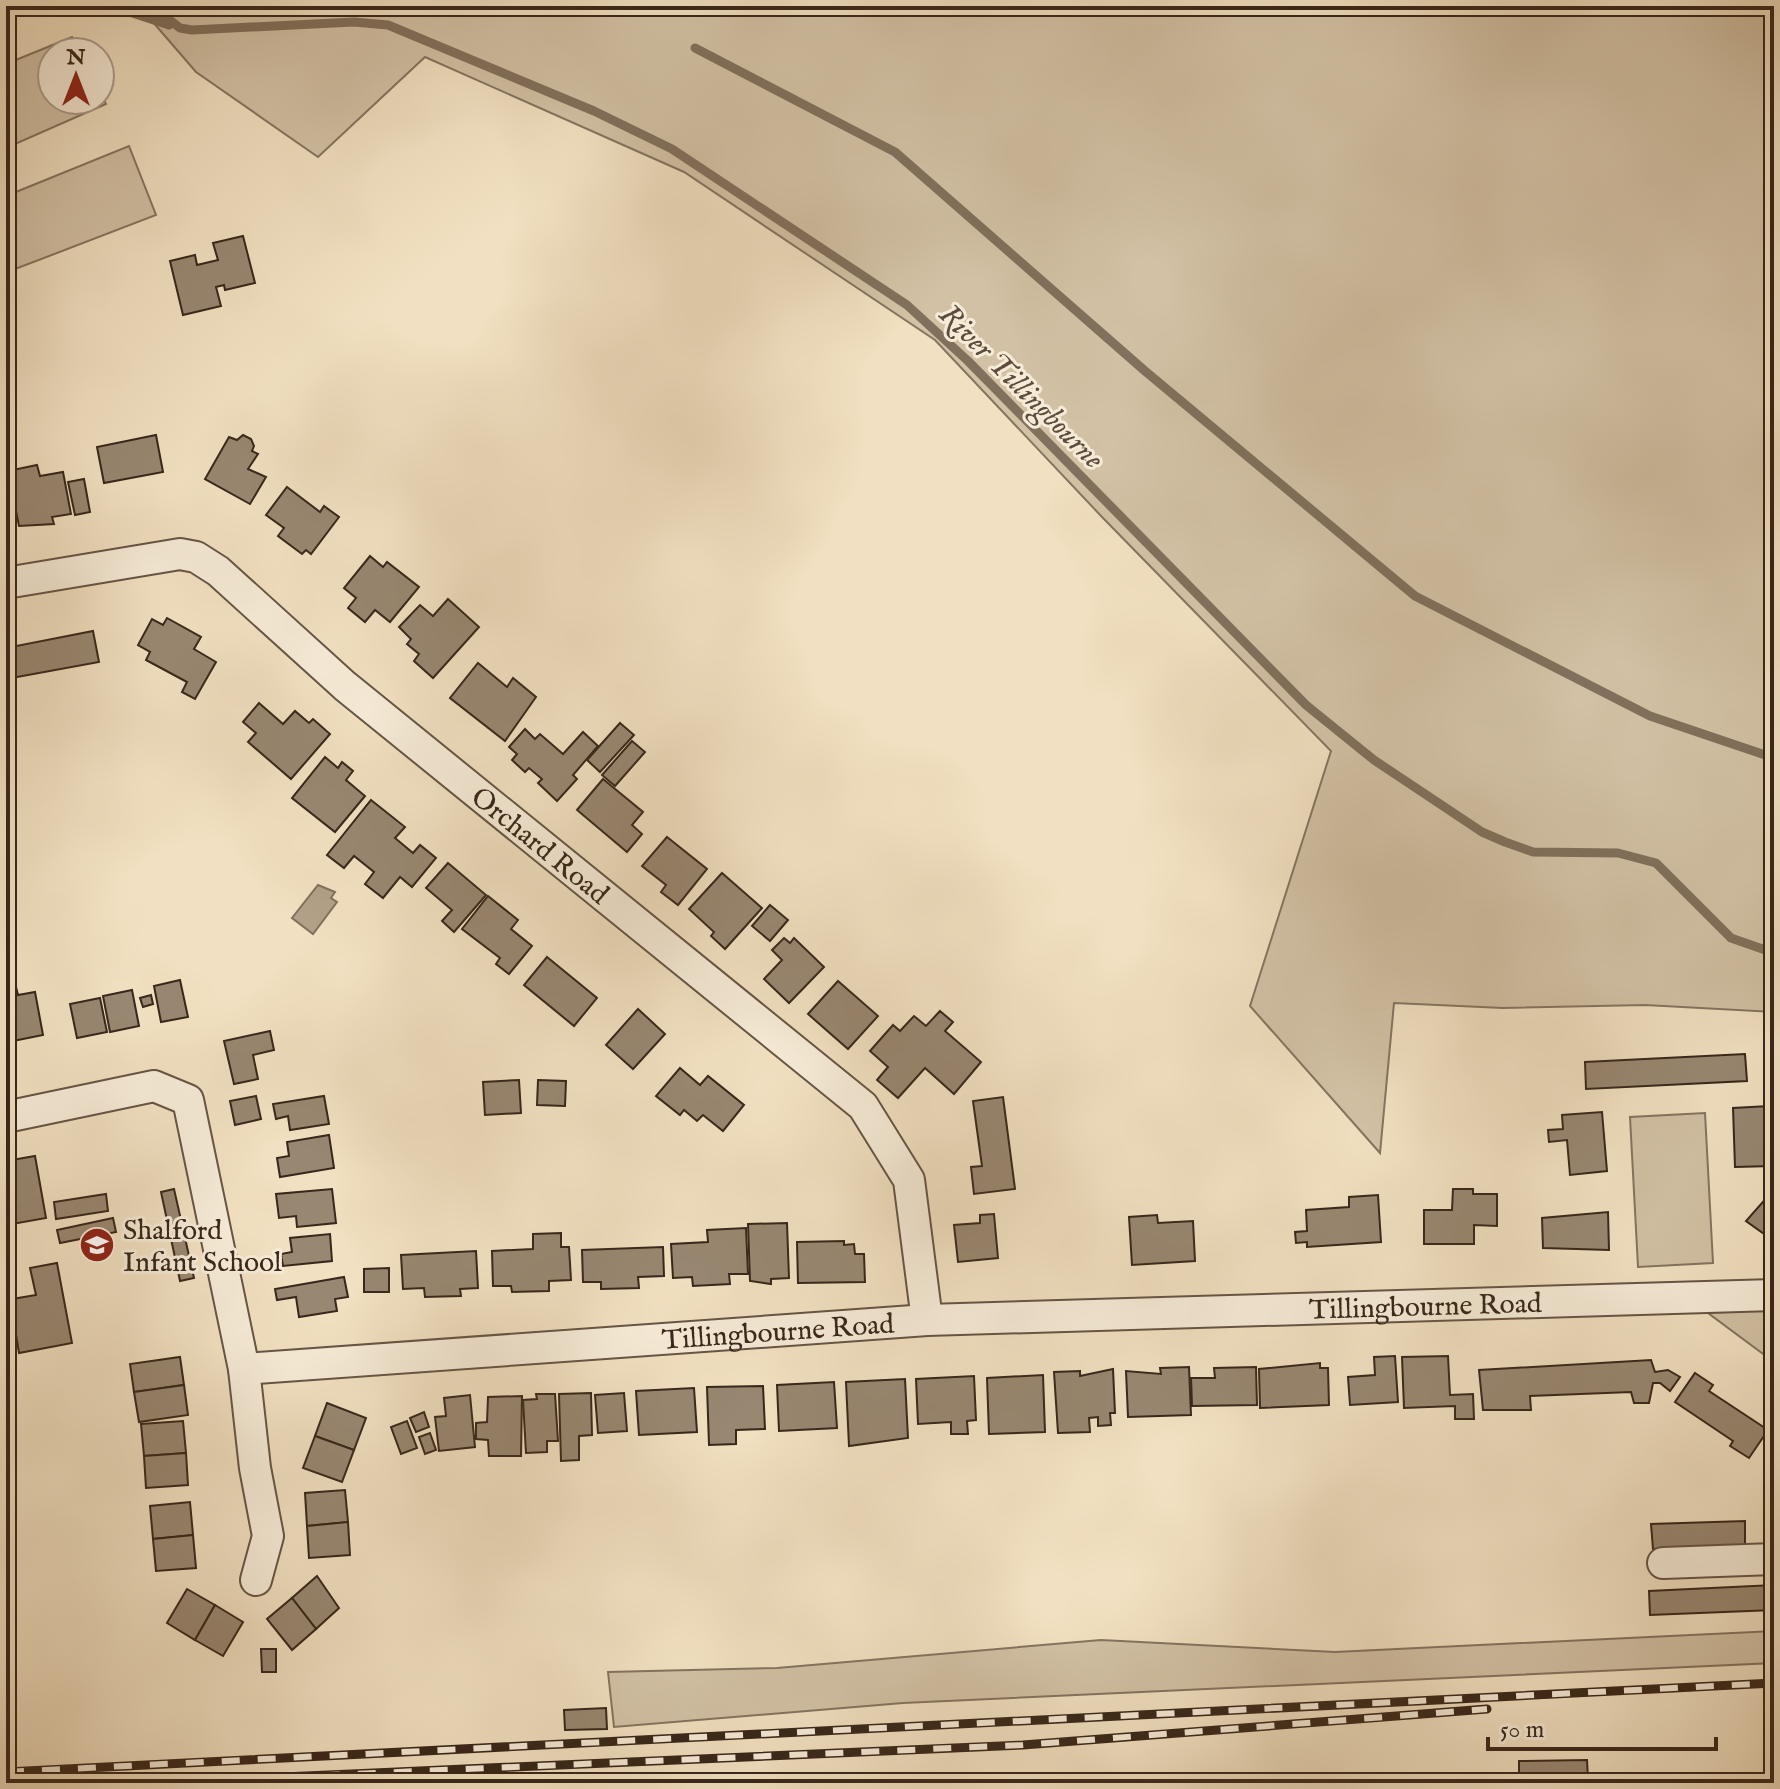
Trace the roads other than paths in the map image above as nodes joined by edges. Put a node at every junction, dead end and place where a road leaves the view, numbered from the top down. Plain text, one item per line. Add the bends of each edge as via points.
1 (6, 583) edge
2 (6, 1117) edge
3 (1774, 1295) edge
4 (927, 1320) junction
5 (244, 1369) junction
6 (1774, 1559) edge
7 (1663, 1563) dead end
8 (256, 1580) dead end

1 - 4 street, Orchard Road via 180,554 218,571 345,686 863,1106 909,1180
2 - 5 street via 154,1086 188,1100
3 - 4 street, Tillingbourne Road
4 - 5 street, Tillingbourne Road
5 - 8 street via 268,1536
6 - 7 street

